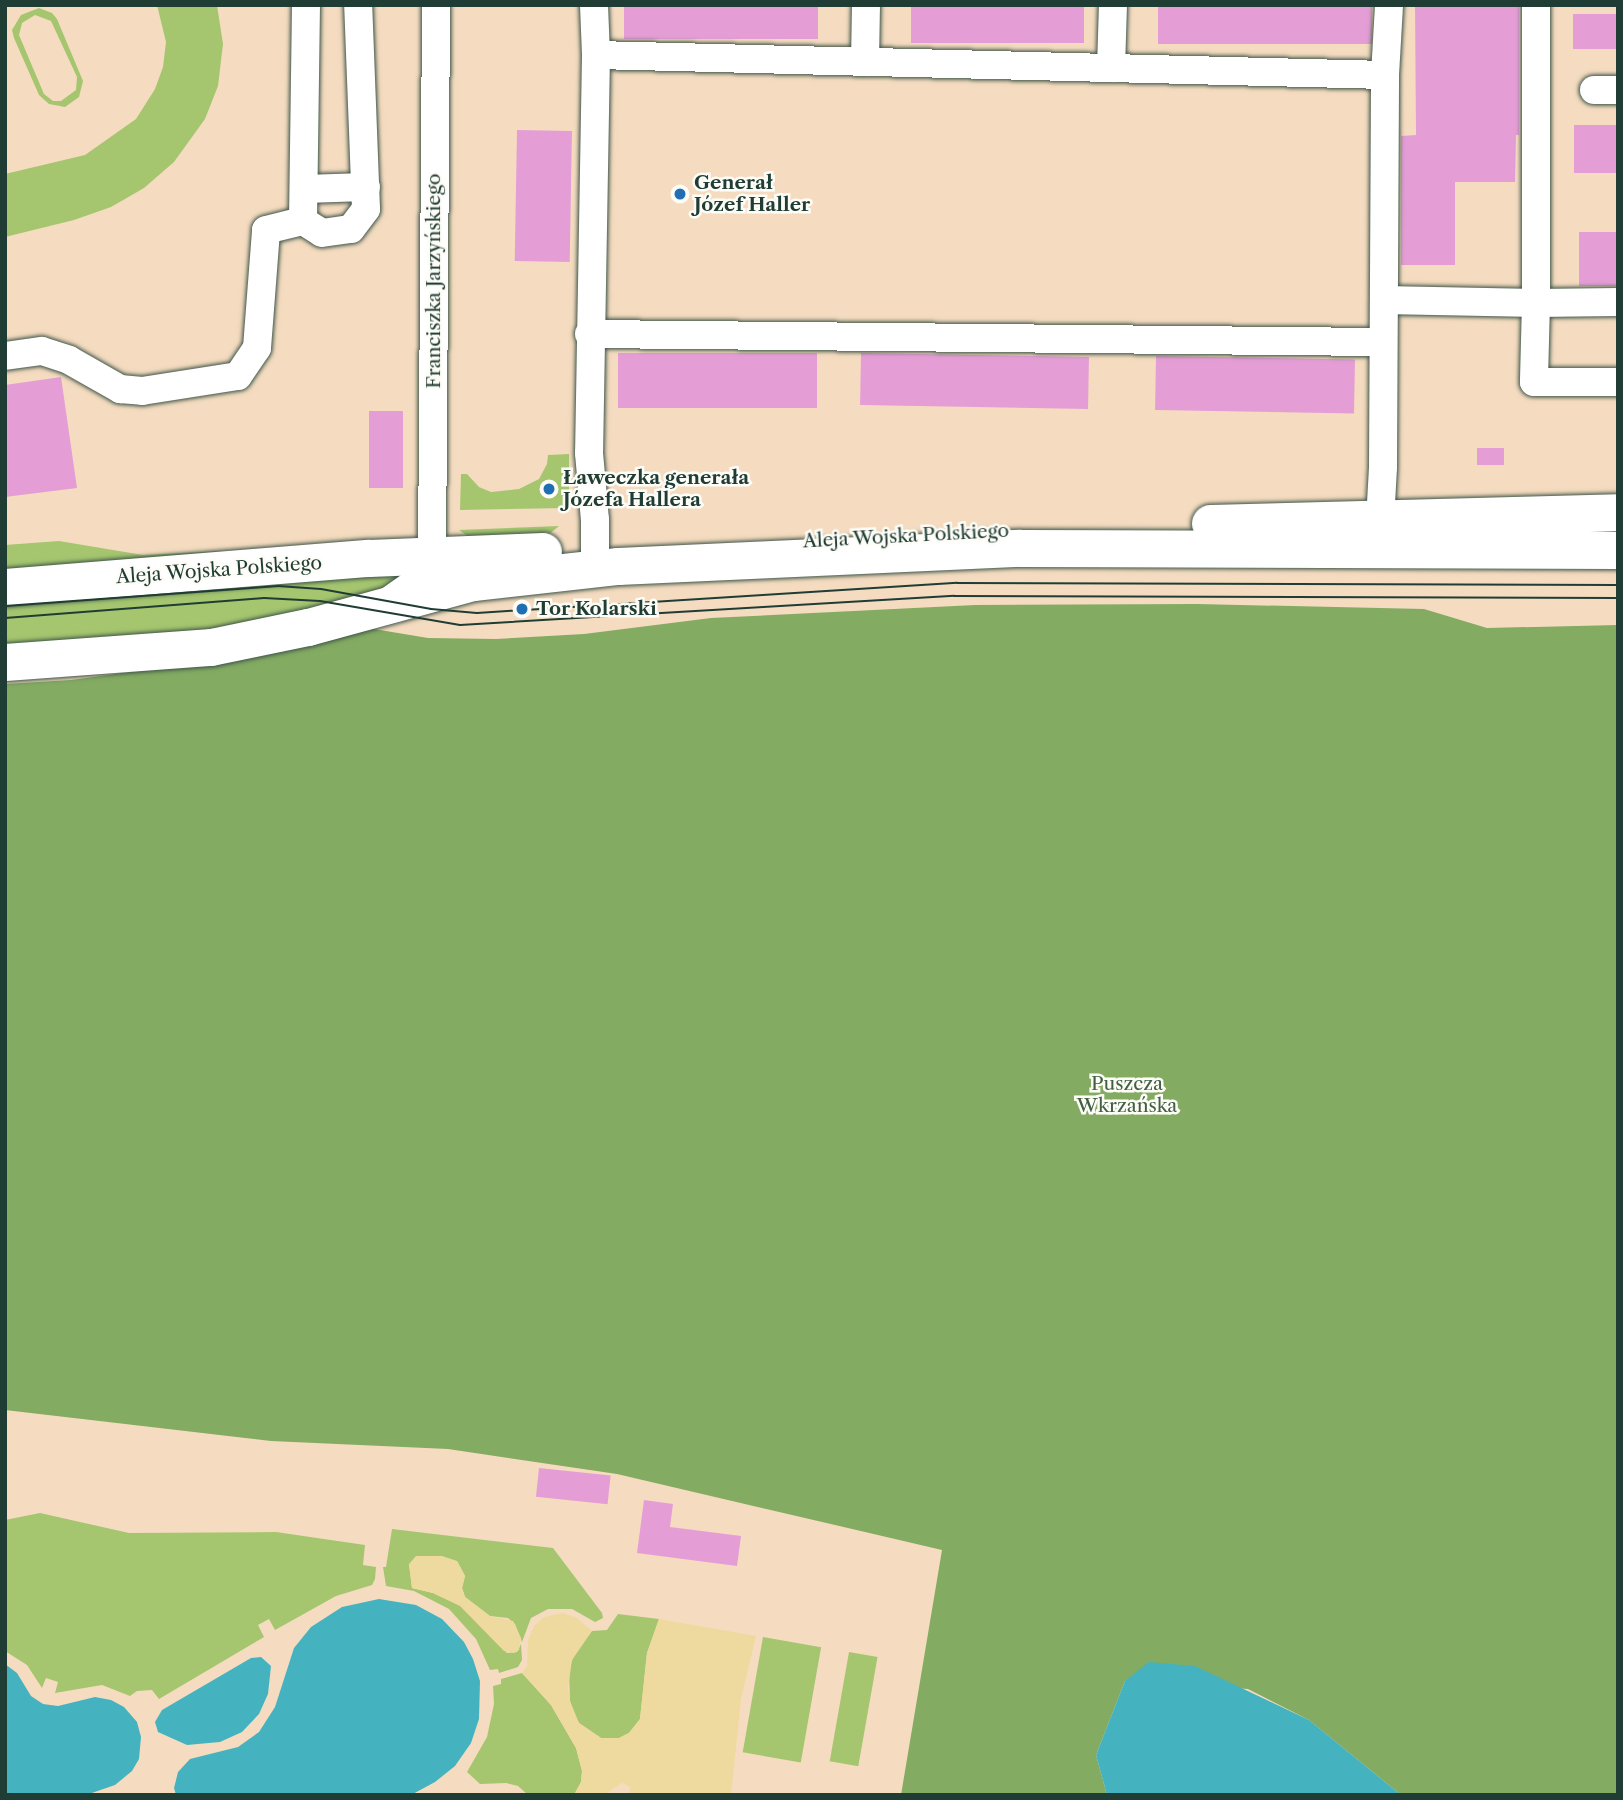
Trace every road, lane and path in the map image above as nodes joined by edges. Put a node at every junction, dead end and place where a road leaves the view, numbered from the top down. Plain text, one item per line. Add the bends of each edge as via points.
1 (306, 5) edge
2 (358, 5) edge
3 (436, 5) edge
4 (594, 5) edge
5 (866, 5) edge
6 (1113, 5) edge
7 (1389, 5) edge
8 (1536, 5) edge
9 (596, 55) junction
10 (865, 62) junction
11 (1111, 68) junction
12 (1385, 75) junction
13 (366, 187) junction
14 (303, 190) junction
15 (303, 221) junction
16 (1384, 300) junction
17 (1536, 303) junction
18 (1618, 303) edge
19 (589, 334) junction
20 (1384, 342) junction
21 (5, 356) edge
22 (1618, 382) edge
23 (1532, 512) junction
24 (1618, 512) edge
25 (1379, 532) junction
26 (1532, 550) junction
27 (1618, 550) edge
28 (432, 556) junction
29 (595, 559) junction
30 (483, 580) junction
31 (5, 587) edge
32 (382, 605) junction
33 (5, 662) edge

1 - 14 street
2 - 13 street
3 - 28 street, Franciszka Jarzyńskiego
4 - 9 street
5 - 10 street
6 - 11 street
7 - 12 street
8 - 17 street
9 - 10 street
9 - 19 street
10 - 11 street
11 - 12 street
12 - 16 street
13 - 14 street
13 - 15 street via 366,209 351,229 322,233
14 - 15 street
15 - 21 street via 266,230 257,348 238,376 142,391 120,389 69,360 42,351
16 - 17 street
16 - 20 street
17 - 18 street
17 - 22 street via 1534,382
19 - 20 street
19 - 29 street
20 - 25 street
23 - 24 main road, Aleja Wojska Polskiego
23 - 25 main road, Aleja Wojska Polskiego
23 - 26 street
25 - 26 main road, Aleja Wojska Polskiego
25 - 29 main road, Aleja Wojska Polskiego via 846,554
26 - 27 main road, Aleja Wojska Polskiego
28 - 29 main road, Aleja Wojska Polskiego
28 - 30 street, Aleja Wojska Polskiego via 454,571
28 - 31 main road, Aleja Wojska Polskiego
28 - 32 street, Aleja Wojska Polskiego via 417,581
29 - 30 main road, Aleja Wojska Polskiego
30 - 32 main road, Aleja Wojska Polskiego
32 - 33 main road, Aleja Wojska Polskiego via 230,644

